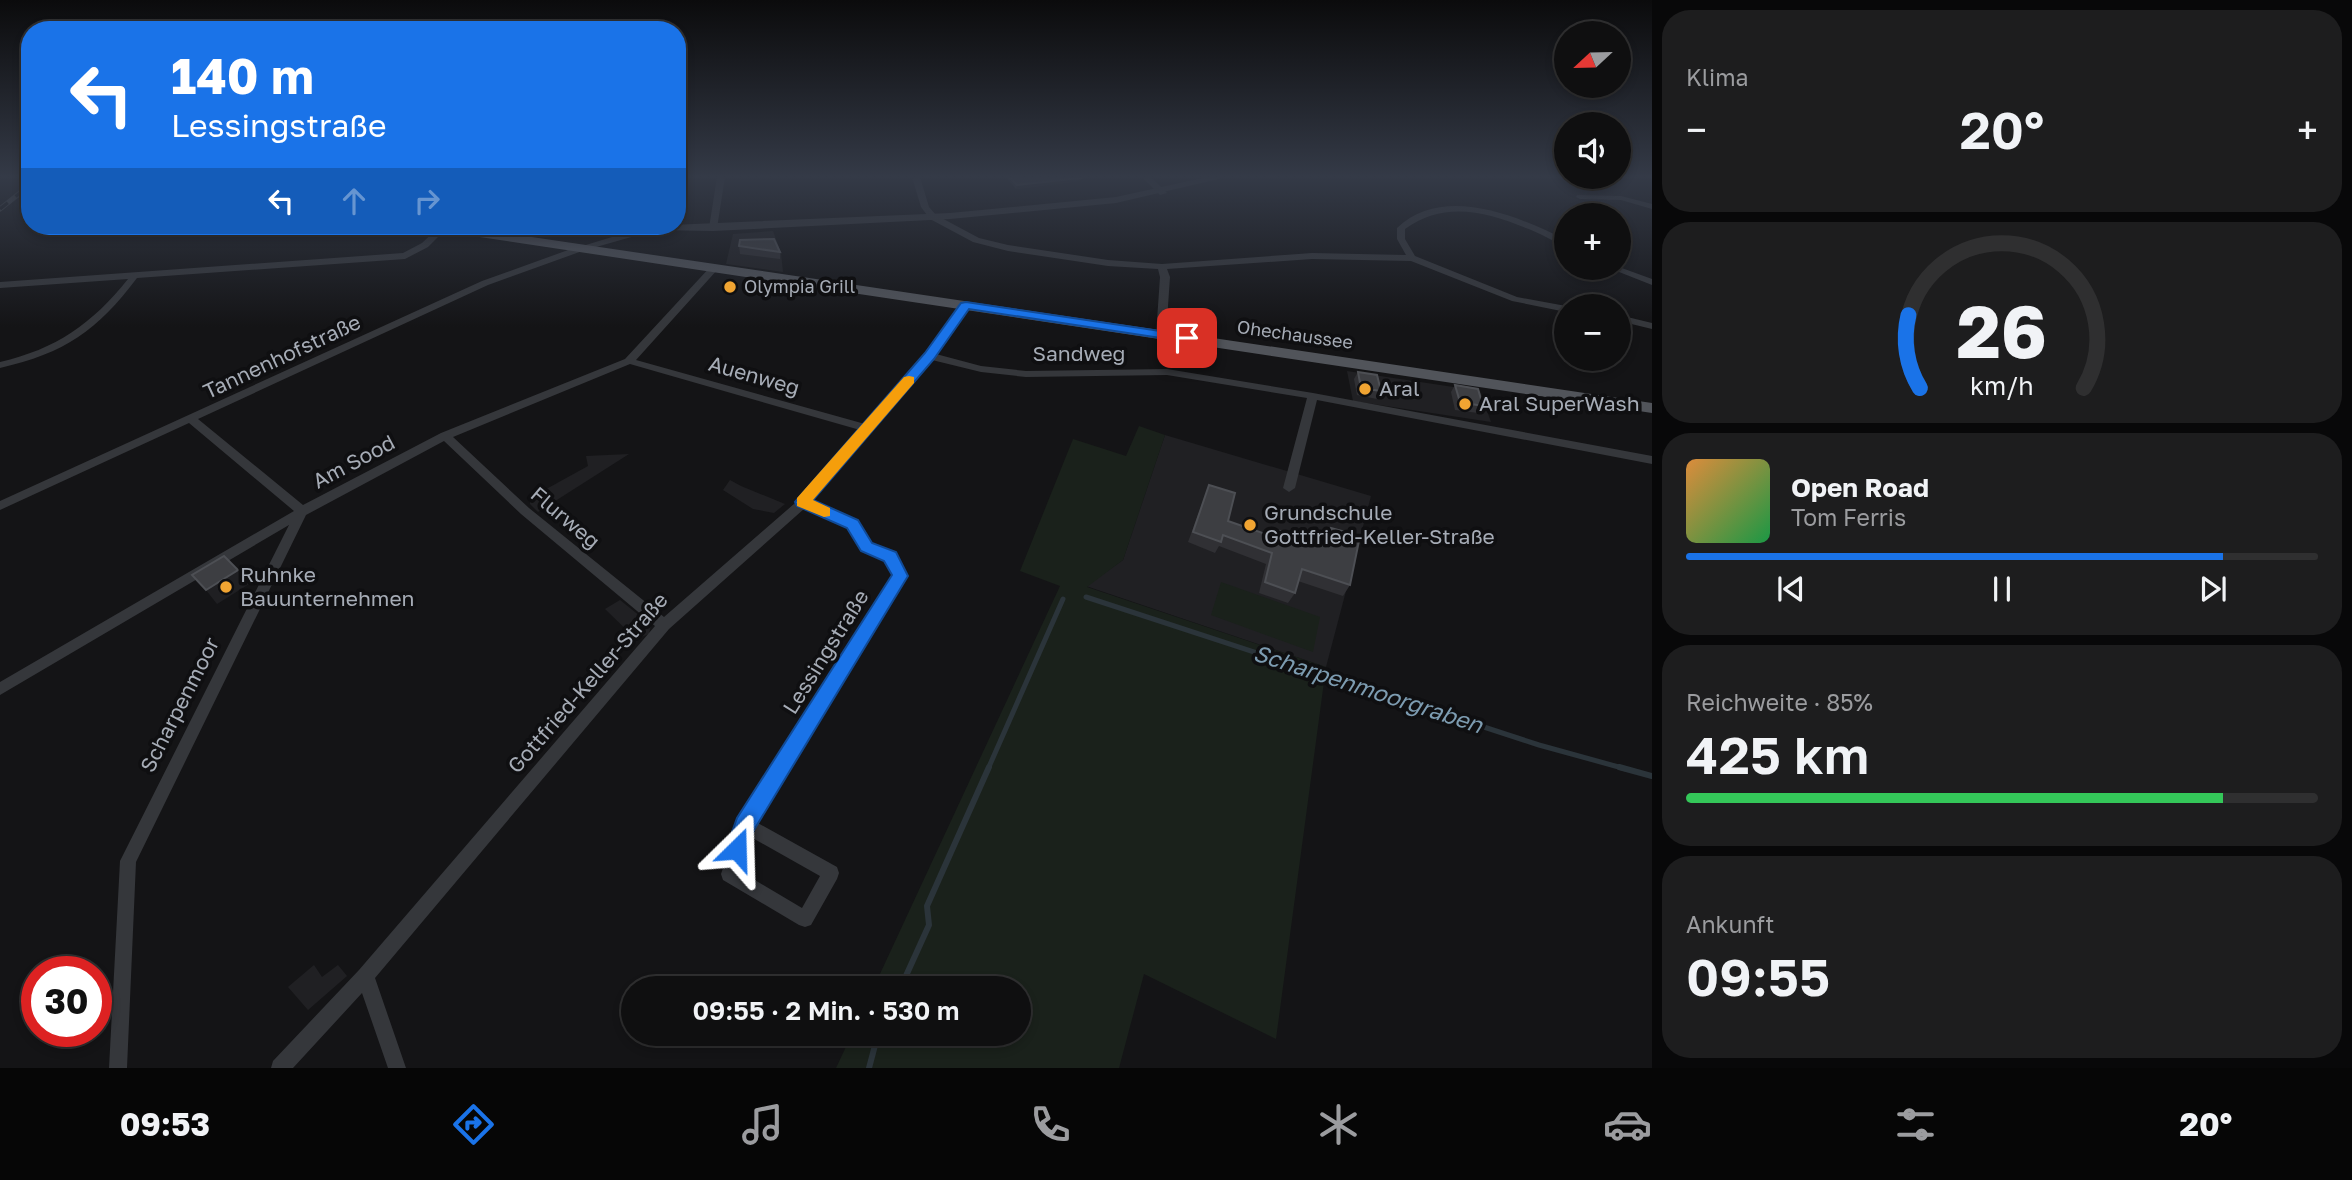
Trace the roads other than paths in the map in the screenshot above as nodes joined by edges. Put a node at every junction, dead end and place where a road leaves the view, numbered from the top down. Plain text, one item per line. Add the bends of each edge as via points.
1 (690, 227) edge
2 (736, 227) edge
3 (950, 227) edge
4 (1402, 227) edge
5 (1530, 227) edge
6 (713, 228) joint
7 (433, 235) edge
8 (493, 235) edge
9 (621, 235) edge
10 (1554, 238) edge
11 (582, 248) junction
12 (1412, 258) junction
13 (715, 267) junction
14 (1162, 267) junction
15 (1631, 274) edge
16 (135, 275) junction
17 (1652, 282) edge
18 (0, 285) edge
19 (966, 305) junction
20 (1554, 307) edge
21 (1631, 321) edge
22 (1652, 326) edge
23 (1161, 335) junction
24 (930, 356) junction
25 (629, 361) junction
26 (0, 365) edge
27 (1313, 396) junction
28 (1652, 408) edge
29 (192, 420) junction
30 (869, 429) junction
31 (445, 436) junction
32 (1652, 460) edge
33 (1289, 488) dead end
34 (803, 502) junction
35 (0, 506) edge
36 (302, 511) junction
37 (664, 625) junction
38 (0, 689) edge
39 (745, 825) junction
40 (365, 976) junction
41 (118, 1068) edge
42 (280, 1068) edge
43 (397, 1068) edge

1 - 6 street
2 - 6 street
3 - 14 street via 1008,248
4 - 12 street via 1401,239
5 - 10 street
7 - 16 street via 405,256
8 - 11 main road, Ohechaussee
9 - 11 street
11 - 13 main road, Ohechaussee
11 - 29 street, Tannenhofstraße via 485,284
12 - 14 street via 1312,256
12 - 20 street via 1515,299
13 - 19 main road, Ohechaussee
13 - 25 street, Am Sood
14 - 23 street
15 - 17 street
16 - 18 street
16 - 26 street via 104,315 83,332 36,355
19 - 23 main road, Ohechaussee
19 - 24 street, Gottfried-Keller-Straße
21 - 22 street
23 - 28 main road, Ohechaussee
24 - 27 street, Sandweg via 981,369 1026,373 1167,372
24 - 30 street, Gottfried-Keller-Straße
25 - 30 street, Auenweg
25 - 31 street, Am Sood
27 - 32 street, Sandweg
27 - 33 street
29 - 35 street, Tannenhofstraße
29 - 36 street
30 - 34 street, Gottfried-Keller-Straße
31 - 36 street, Am Sood
31 - 37 street, Flurweg via 524,511
34 - 37 street, Gottfried-Keller-Straße
34 - 39 street, Lessingstraße via 852,524 867,547 890,556 900,576
36 - 38 street, Am Sood
36 - 41 street, Scharpenmoor via 128,861
37 - 40 street, Gottfried-Keller-Straße
39 - 39 street, Lessingstraße via 729,874 805,919 831,873
40 - 42 street, Gottfried-Keller-Straße
40 - 43 street

